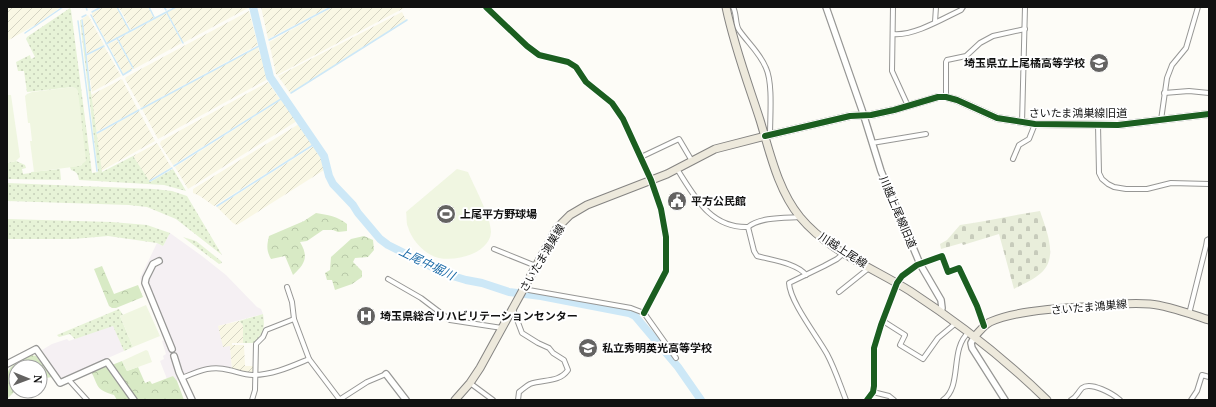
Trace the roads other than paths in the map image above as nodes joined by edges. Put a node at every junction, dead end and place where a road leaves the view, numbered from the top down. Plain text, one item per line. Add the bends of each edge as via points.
1 (486, 7) edge
2 (728, 7) edge
3 (826, 7) edge
4 (893, 7) edge
5 (936, 7) edge
6 (963, 7) edge
7 (1025, 7) edge
8 (1198, 7) edge
9 (935, 22) junction
10 (1025, 28) junction
11 (892, 34) junction
12 (1164, 93) junction
13 (1209, 93) edge
14 (946, 97) junction
15 (908, 106) junction
16 (1209, 114) edge
17 (864, 115) junction
18 (1161, 120) junction
19 (1022, 123) junction
20 (1035, 124) junction
21 (1098, 125) junction
22 (926, 134) dead end
23 (767, 135) junction
24 (872, 143) junction
25 (640, 157) junction
26 (1013, 159) dead end
27 (692, 161) junction
28 (677, 169) junction
29 (651, 180) junction
30 (1209, 184) edge
31 (800, 217) junction
32 (748, 226) junction
33 (1209, 239) edge
34 (494, 249) dead end
35 (844, 253) junction
36 (159, 261) dead end
37 (920, 264) junction
38 (536, 266) junction
39 (869, 267) junction
40 (806, 275) junction
41 (388, 279) dead end
42 (897, 283) junction
43 (287, 287) dead end
44 (521, 292) junction
45 (839, 292) dead end
46 (512, 308) junction
47 (941, 312) junction
48 (644, 314) junction
49 (1189, 314) junction
50 (294, 320) junction
51 (1209, 320) edge
52 (883, 321) junction
53 (956, 323) junction
54 (984, 326) junction
55 (502, 328) junction
56 (972, 334) junction
57 (172, 349) dead end
58 (174, 356) dead end
59 (676, 358) dead end
60 (309, 359) junction
61 (7, 364) edge
62 (386, 374) joint
63 (255, 375) junction
64 (1209, 377) edge
65 (182, 378) junction
66 (68, 379) junction
67 (470, 384) junction
68 (873, 392) junction
69 (87, 400) edge
70 (134, 400) edge
71 (192, 400) edge
72 (252, 400) edge
73 (340, 400) edge
74 (406, 400) edge
75 (455, 400) edge
76 (493, 400) edge
77 (518, 400) edge
78 (846, 400) edge
79 (867, 400) edge
80 (894, 400) edge
81 (943, 400) edge
82 (1005, 400) edge
83 (1047, 400) edge
84 (1071, 400) edge
85 (1120, 400) edge
86 (1191, 400) edge

1 - 25 street via 526,46 539,55 568,62 576,67 586,82 612,103 623,119
2 - 23 main road, 川越上尾線 via 736,48
2 - 23 street via 736,12 738,29 767,70 770,96
3 - 17 street
4 - 11 street
5 - 9 street
6 - 9 street
7 - 10 street
8 - 12 street via 1186,48 1172,65
9 - 11 street via 908,33
10 - 14 street via 993,36 980,43 966,56 947,60
10 - 19 street
11 - 15 street via 892,71
12 - 13 street
12 - 18 street
14 - 15 street, さいたま鴻巣線旧道 via 931,98
14 - 19 street, さいたま鴻巣線旧道 via 966,103 997,118
15 - 17 street, さいたま鴻巣線旧道
16 - 18 street, さいたま鴻巣線旧道
17 - 23 street, さいたま鴻巣線旧道 via 844,117
17 - 24 street, 川越上尾線旧道
18 - 21 street, さいたま鴻巣線旧道
19 - 20 street, さいたま鴻巣線旧道
20 - 21 street, さいたま鴻巣線旧道
20 - 26 street via 1029,139 1019,145
21 - 30 street via 1098,173 1111,186 1146,190 1171,183
22 - 24 street
23 - 27 main road, さいたま鴻巣線 via 724,146
23 - 31 main road, 川越上尾線 via 779,179
24 - 37 street, 川越上尾線旧道 via 884,180
25 - 27 street via 679,139
25 - 29 street
27 - 28 main road, さいたま鴻巣線
28 - 29 main road, さいたま鴻巣線
28 - 32 street via 698,203 707,212 730,226
29 - 38 main road, さいたま鴻巣線 via 587,205 570,215 557,228
29 - 48 street via 661,209 667,256 666,271
31 - 32 street via 760,221
31 - 35 main road, 川越上尾線 via 821,238
32 - 40 street via 755,254 794,266
33 - 49 street
34 - 38 street
35 - 39 main road, 川越上尾線
35 - 40 street
36 - 57 street via 153,264 145,283
37 - 42 street via 902,276
37 - 47 street, 川越上尾線旧道 via 941,300
37 - 54 street via 942,256 948,272 959,268
38 - 44 main road, さいたま鴻巣線
39 - 42 main road, 川越上尾線
39 - 45 street
40 - 78 street via 789,283 792,296 828,355
41 - 55 street via 450,320
42 - 47 main road, 川越上尾線
42 - 52 street
43 - 50 street
44 - 46 main road, さいたま鴻巣線
44 - 48 street via 631,308
46 - 55 main road, さいたま鴻巣線
46 - 77 street via 522,333 564,360 568,370 559,378 529,384 519,392
47 - 53 main road, 川越上尾線
48 - 59 street
49 - 51 main road, さいたま鴻巣線
49 - 54 main road, さいたま鴻巣線 via 1158,305 1132,303 1017,314
50 - 60 street
50 - 63 street via 266,330 256,347
52 - 53 street via 905,335 900,346 923,359 938,338
52 - 68 street via 874,348
53 - 56 main road, 川越上尾線
54 - 56 main road, さいたま鴻巣線
55 - 67 main road, さいたま鴻巣線
56 - 81 street via 963,337 952,384 948,396
56 - 82 street via 972,348
56 - 83 main road, 川越上尾線
58 - 65 street
60 - 63 street via 284,369
60 - 73 street
61 - 66 street via 36,350 60,383
62 - 73 street via 367,382
62 - 74 street
63 - 65 street via 206,368
63 - 72 street
64 - 86 street via 1202,376
65 - 71 street
66 - 69 street
66 - 70 street via 107,362
67 - 75 main road, さいたま鴻巣線
67 - 76 street
68 - 79 street
68 - 80 street
84 - 85 street via 1087,386 1108,391

